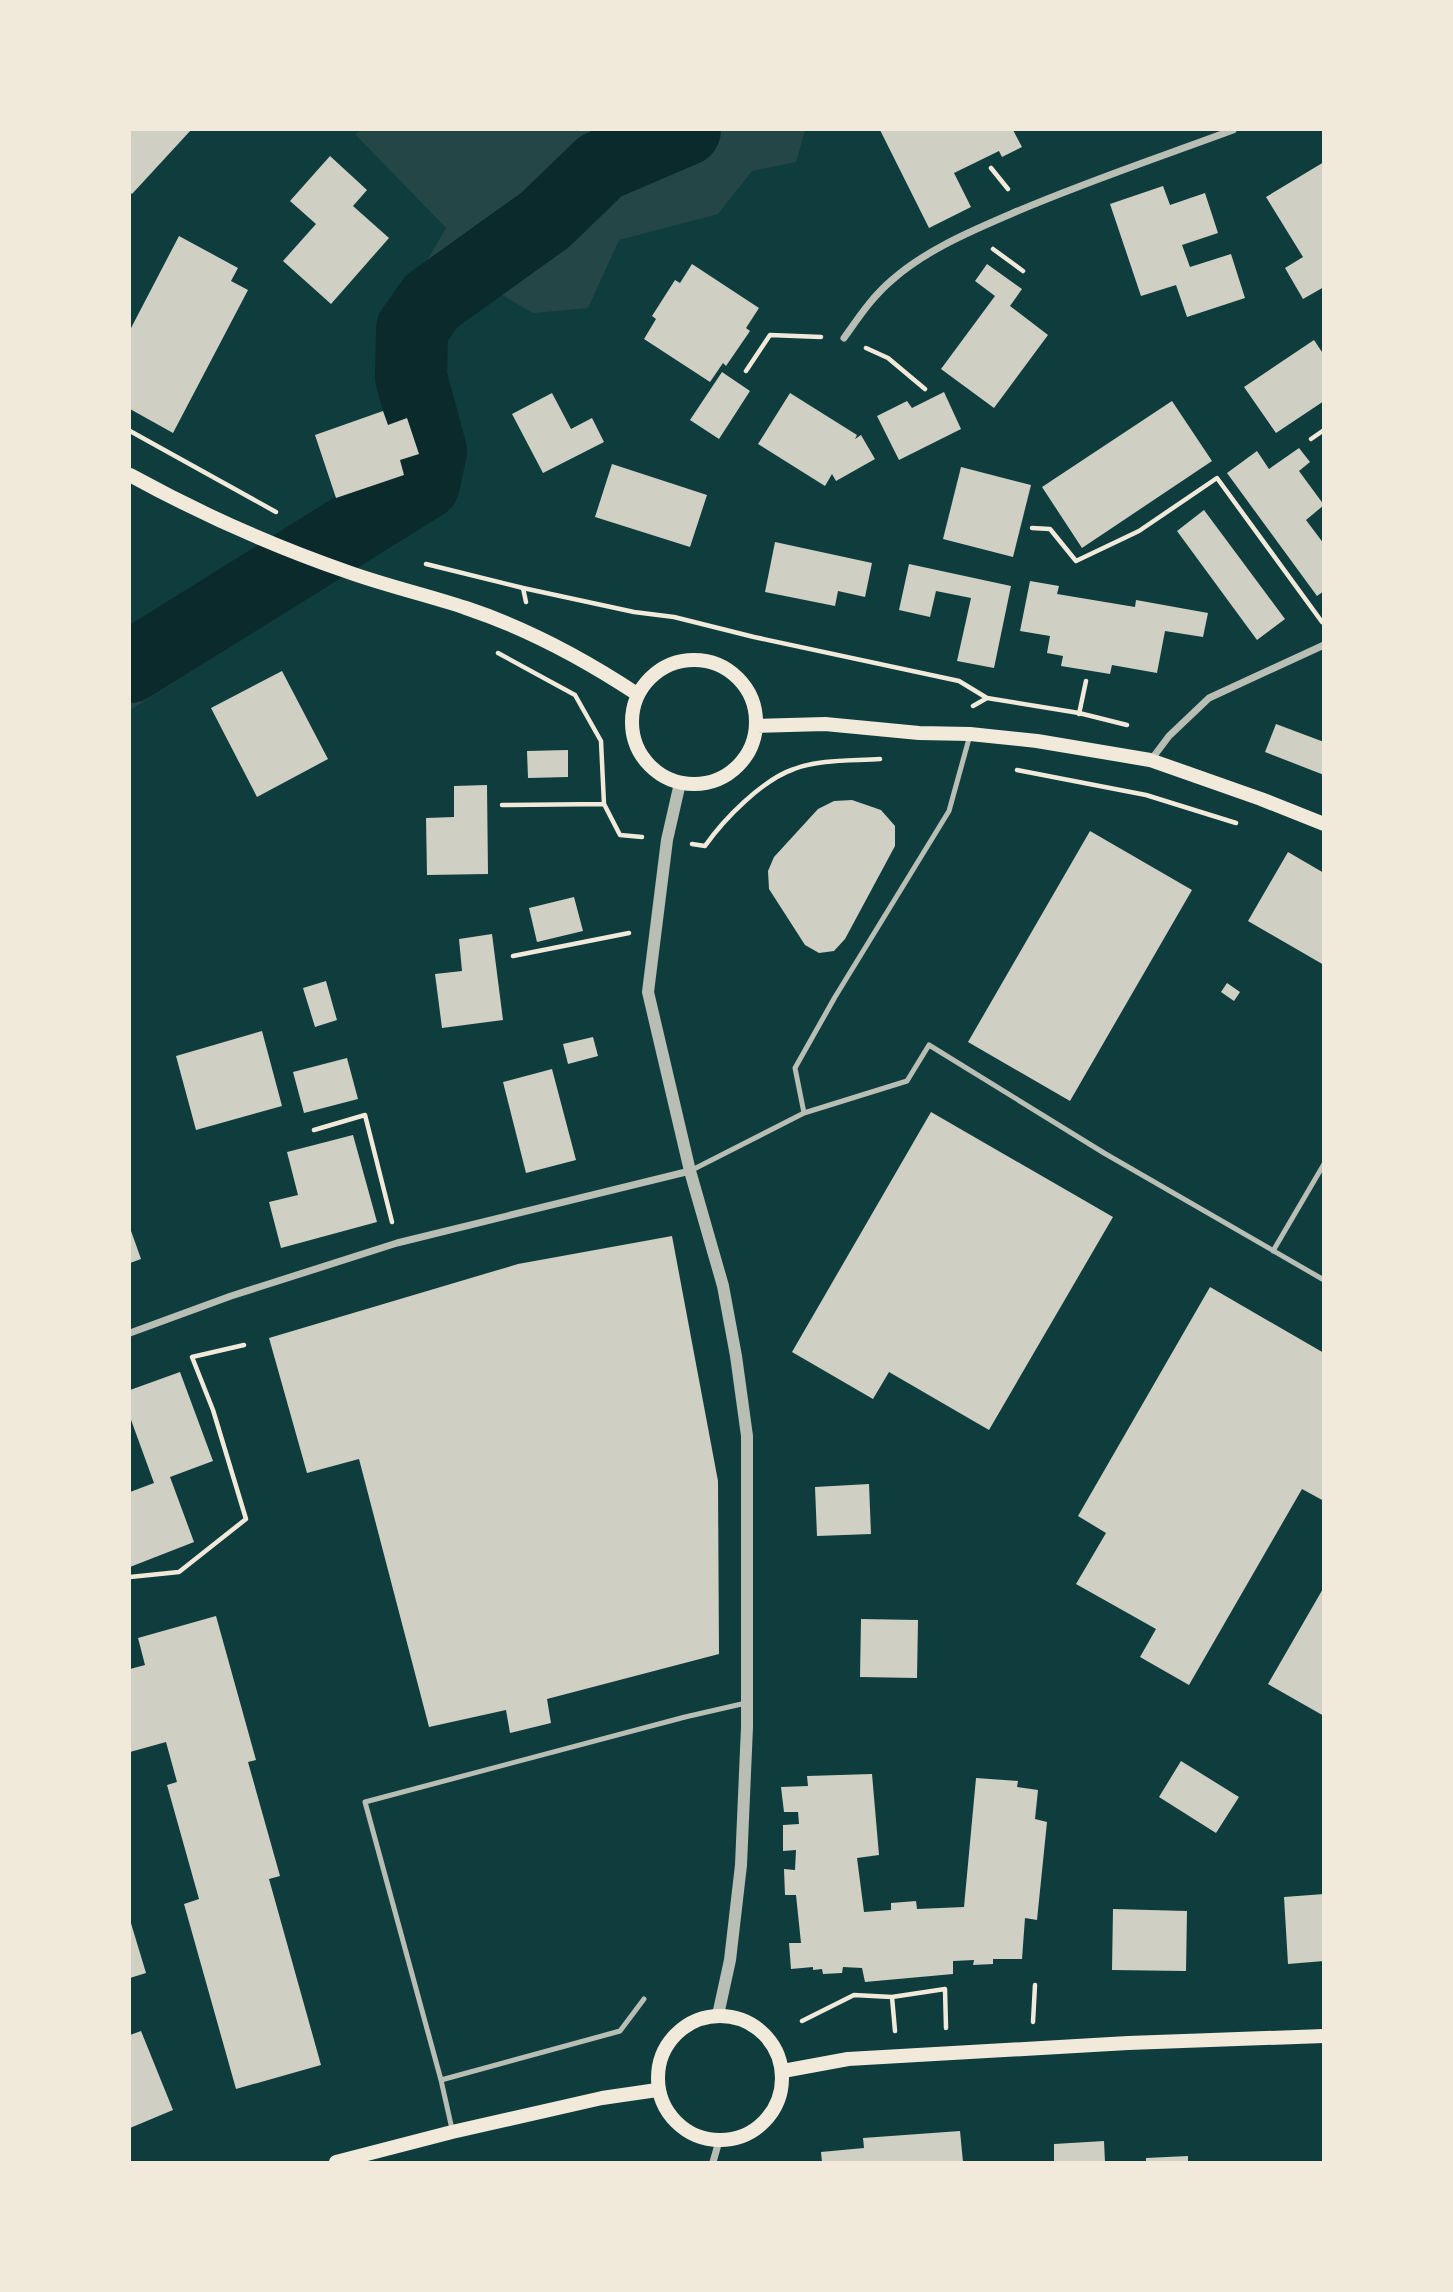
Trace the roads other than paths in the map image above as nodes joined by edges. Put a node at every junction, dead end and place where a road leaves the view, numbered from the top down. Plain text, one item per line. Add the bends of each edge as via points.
1 (1233, 130) edge
2 (844, 338) dead end
3 (130, 475) edge
4 (1324, 645) edge
5 (637, 694) junction
6 (757, 726) junction
7 (970, 734) junction
8 (1150, 761) junction
9 (680, 783) junction
10 (1324, 824) edge
11 (804, 1113) junction
12 (1324, 1164) edge
13 (690, 1171) junction
14 (1273, 1251) junction
15 (1324, 1280) edge
16 (130, 1333) edge
17 (747, 1703) junction
18 (644, 1999) dead end
19 (718, 2015) junction
20 (1324, 2036) edge
21 (783, 2071) junction
22 (441, 2080) junction
23 (657, 2090) junction
24 (452, 2132) junction
25 (719, 2141) junction
26 (336, 2162) edge
27 (713, 2162) edge

1 - 2 street via 1049,198 925,255 870,301
3 - 5 main road via 265,541 524,632 587,661
4 - 8 street via 1209,698
5 - 6 main road via 666,666 690,659 715,663 733,673 749,691
5 - 9 main road via 632,733 640,755 654,771
6 - 7 main road via 825,724
6 - 9 main road via 742,762 722,778 696,785
7 - 8 main road
7 - 11 lane via 949,811 795,1068
8 - 10 main road
9 - 13 street via 667,840 648,992
11 - 13 lane
11 - 14 lane via 907,1081 929,1045
12 - 14 lane
13 - 16 street via 397,1243
13 - 17 street via 723,1286 747,1436
14 - 15 lane
17 - 19 street via 741,1865 730,1960
17 - 22 lane via 365,1802
18 - 22 lane via 620,2031
19 - 21 main road via 746,2020 764,2032 777,2050
19 - 23 main road via 697,2020 674,2035 658,2070
20 - 21 main road via 848,2059
21 - 25 main road via 780,2098 767,2121 746,2136
22 - 24 lane
23 - 24 main road
23 - 25 main road via 679,2124 697,2136
24 - 26 main road
25 - 27 street

